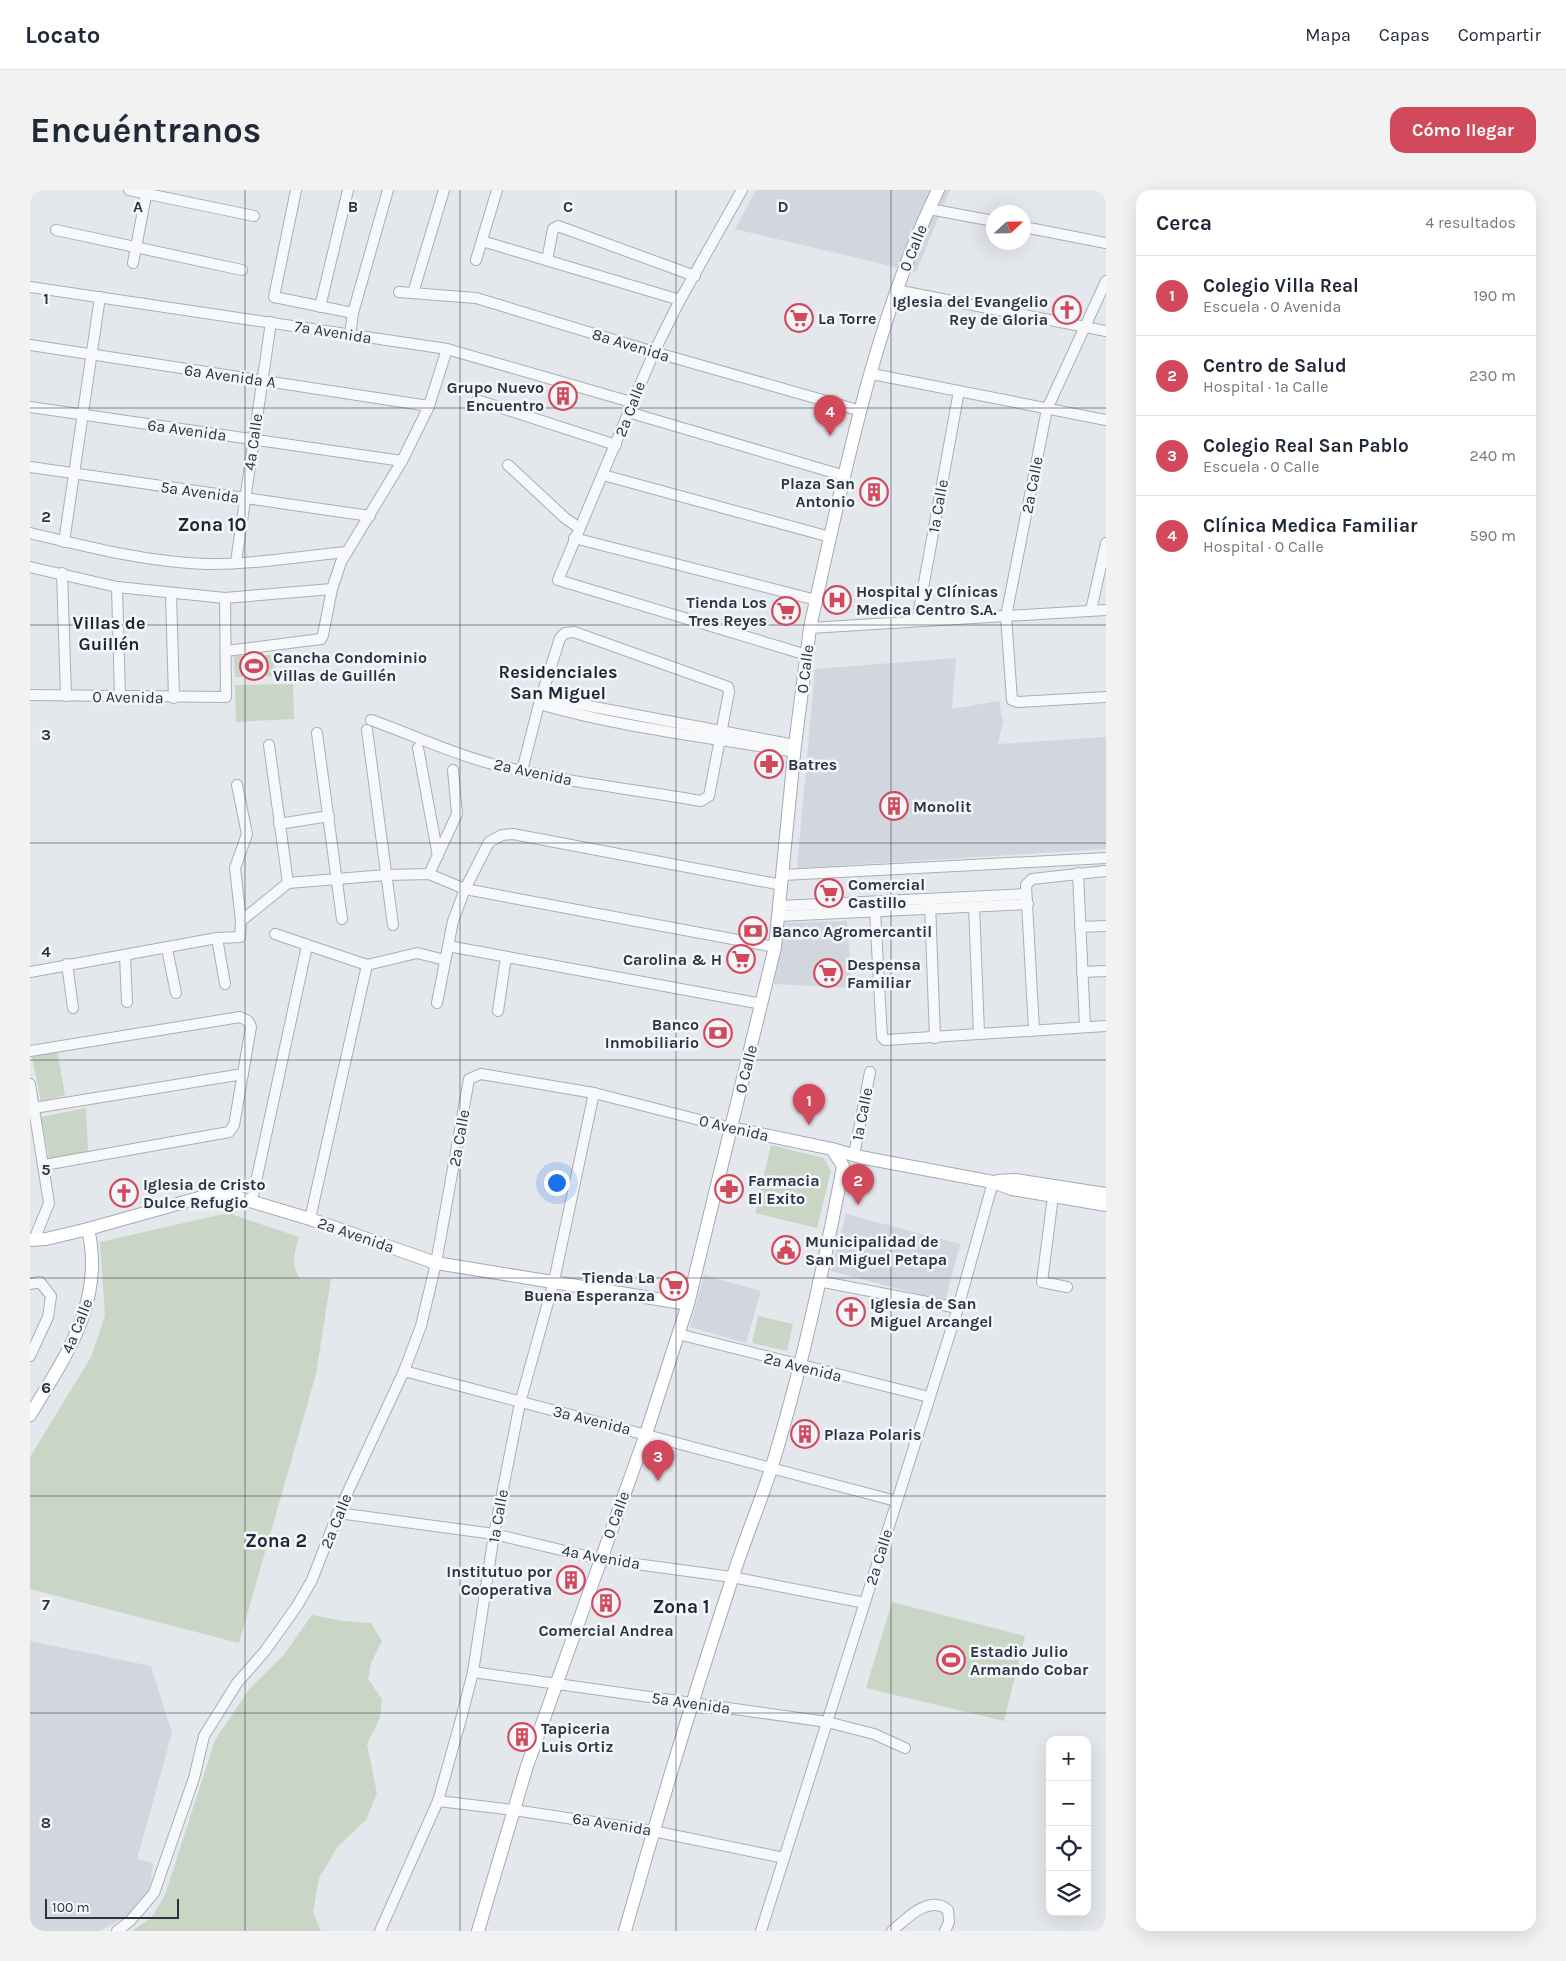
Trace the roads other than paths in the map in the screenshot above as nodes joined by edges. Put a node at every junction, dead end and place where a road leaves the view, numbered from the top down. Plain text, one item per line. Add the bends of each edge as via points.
1 (129, 190) edge
2 (296, 190) edge
3 (348, 190) edge
4 (388, 190) edge
5 (444, 190) edge
6 (497, 190) edge
7 (742, 190) edge
8 (938, 190) edge
9 (146, 192) edge
10 (929, 209) junction
11 (254, 216) dead end
12 (986, 220) edge
13 (1031, 228) edge
14 (56, 230) dead end
15 (482, 241) junction
16 (1106, 243) edge
17 (136, 247) junction
18 (476, 260) dead end
19 (547, 260) junction
20 (133, 263) dead end
21 (242, 270) dead end
22 (695, 276) junction
23 (1106, 281) edge
24 (30, 287) edge
25 (896, 290) junction
26 (399, 292) dead end
27 (412, 293) junction
28 (100, 297) junction
29 (680, 300) junction
30 (320, 307) junction
31 (353, 313) junction
32 (271, 322) junction
33 (1083, 326) junction
34 (1106, 331) edge
35 (350, 335) junction
36 (30, 346) edge
37 (448, 349) junction
38 (654, 352) junction
39 (91, 356) junction
40 (872, 374) junction
41 (262, 380) junction
42 (959, 391) junction
43 (477, 400) dead end
44 (429, 406) junction
45 (30, 407) edge
46 (629, 407) junction
47 (1047, 408) junction
48 (861, 411) junction
49 (83, 415) junction
50 (1106, 420) edge
51 (254, 439) junction
52 (616, 445) junction
53 (402, 461) junction
54 (508, 466) dead end
55 (30, 467) edge
56 (74, 473) junction
57 (603, 475) junction
58 (845, 476) junction
59 (245, 498) junction
60 (370, 516) junction
61 (30, 533) edge
62 (576, 533) junction
63 (830, 537) junction
64 (64, 542) junction
65 (1106, 543) edge
66 (347, 552) junction
67 (236, 562) junction
68 (30, 567) edge
69 (62, 573) junction
70 (116, 587) junction
71 (332, 589) junction
72 (171, 594) junction
73 (224, 598) junction
74 (816, 600) junction
75 (1091, 610) junction
76 (1106, 610) edge
77 (1006, 616) junction
78 (917, 621) junction
79 (810, 628) junction
80 (226, 651) junction
81 (807, 655) junction
82 (30, 695) edge
83 (66, 696) junction
84 (120, 697) junction
85 (1106, 697) edge
86 (174, 698) junction
87 (540, 701) junction
88 (371, 720) dead end
89 (367, 730) dead end
90 (317, 733) dead end
91 (720, 736) junction
92 (268, 744) dead end
93 (418, 748) dead end
94 (795, 749) junction
95 (453, 770) dead end
96 (522, 771) junction
97 (237, 785) dead end
98 (329, 816) junction
99 (280, 824) junction
100 (438, 856) junction
101 (1106, 858) edge
102 (1106, 871) edge
103 (1078, 873) junction
104 (386, 874) junction
105 (429, 874) junction
106 (338, 878) junction
107 (783, 880) junction
108 (288, 883) junction
109 (465, 889) junction
110 (930, 898) junction
111 (1027, 899) junction
112 (974, 906) junction
113 (931, 910) junction
114 (780, 911) junction
115 (875, 911) junction
116 (342, 919) dead end
117 (241, 921) junction
118 (393, 925) dead end
119 (1106, 926) edge
120 (1080, 927) junction
121 (275, 934) dead end
122 (217, 938) junction
123 (307, 946) junction
124 (448, 946) junction
125 (775, 947) junction
126 (167, 949) junction
127 (125, 956) junction
128 (506, 957) junction
129 (445, 960) junction
130 (67, 964) junction
131 (367, 964) junction
132 (1106, 971) edge
133 (30, 972) edge
134 (1082, 972) junction
135 (225, 984) dead end
136 (176, 993) dead end
137 (128, 1002) dead end
138 (437, 1003) dead end
139 (762, 1004) junction
140 (73, 1008) dead end
141 (498, 1010) dead end
142 (1106, 1026) edge
143 (1085, 1027) junction
144 (1034, 1030) junction
145 (980, 1033) junction
146 (935, 1038) junction
147 (30, 1051) edge
148 (870, 1072) dead end
149 (243, 1074) junction
150 (475, 1075) joint
151 (30, 1084) edge
152 (594, 1093) junction
153 (34, 1108) junction
154 (730, 1128) junction
155 (832, 1149) junction
156 (857, 1156) junction
157 (44, 1165) junction
158 (843, 1166) junction
159 (992, 1182) junction
160 (1106, 1194) edge
161 (1053, 1196) junction
162 (252, 1200) junction
163 (1106, 1205) edge
164 (310, 1219) junction
165 (88, 1229) junction
166 (32, 1240) edge
167 (436, 1263) junction
168 (554, 1281) junction
169 (818, 1281) junction
170 (35, 1283) edge
171 (1067, 1287) dead end
172 (688, 1304) junction
173 (958, 1308) junction
174 (678, 1334) junction
175 (31, 1355) edge
176 (799, 1366) junction
177 (404, 1371) junction
178 (929, 1397) junction
179 (520, 1403) junction
180 (30, 1415) edge
181 (646, 1434) junction
182 (772, 1467) junction
183 (896, 1502) junction
184 (338, 1513) junction
185 (494, 1534) junction
186 (599, 1559) junction
187 (732, 1577) junction
188 (865, 1603) junction
189 (473, 1672) junction
190 (556, 1683) junction
191 (693, 1704) junction
192 (827, 1722) junction
193 (905, 1748) dead end
194 (438, 1801) junction
195 (514, 1810) junction
196 (653, 1830) junction
197 (784, 1858) junction
198 (117, 1931) edge
199 (380, 1931) edge
200 (478, 1931) edge
201 (625, 1931) edge
202 (760, 1931) edge
203 (892, 1931) edge
204 (945, 1931) edge

1 - 9 street
2 - 30 street via 274,297
3 - 30 street
4 - 31 street
5 - 27 street
6 - 15 street
7 - 22 street, 2a Calle
8 - 10 main road, 0 Calle
9 - 11 street
9 - 17 street
10 - 12 street
10 - 25 main road, 0 Calle
13 - 16 street
14 - 17 street
15 - 18 street
15 - 19 street
17 - 20 street
17 - 21 street
19 - 22 street via 553,229 558,226
19 - 29 street
22 - 29 street, 2a Calle
23 - 33 street, 2a Calle
24 - 28 street, 7a Avenida
25 - 33 street
25 - 40 main road, 0 Calle
26 - 27 street, 8a Avenida
27 - 38 street, 8a Avenida via 476,298
28 - 32 street, 7a Avenida
28 - 39 street
29 - 38 street, 2a Calle
30 - 31 street
31 - 35 street
32 - 35 street, 7a Avenida
32 - 41 street, 4a Calle
33 - 34 street
33 - 47 street, 2a Calle
35 - 37 street, 7a Avenida
36 - 39 street, 6a Avenida A
37 - 44 street
37 - 46 street, 7a Avenida
38 - 46 street, 2a Calle
38 - 48 street, 8a Avenida
39 - 41 street, 6a Avenida A
39 - 49 street
40 - 42 street
40 - 48 main road, 0 Calle
41 - 44 street, 6a Avenida A
41 - 51 street, 4a Calle
42 - 47 street
42 - 78 street, 1a Calle
43 - 52 street
44 - 53 street
45 - 49 street, 6a Avenida
46 - 52 street, 2a Calle
46 - 58 street, 7a Avenida
47 - 50 street
47 - 77 street, 2a Calle
48 - 58 main road, 0 Calle
49 - 51 street, 6a Avenida
49 - 56 street
51 - 53 street, 6a Avenida
51 - 59 street, 4a Calle
52 - 57 street, 2a Calle
53 - 60 street
54 - 62 street
55 - 56 street, 5a Avenida
56 - 59 street, 5a Avenida
56 - 64 street
57 - 62 street, 2a Calle
57 - 63 street
58 - 63 main road, 0 Calle
59 - 60 street, 5a Avenida
59 - 67 street, 4a Calle
60 - 66 street
61 - 64 street
62 - 74 street
62 - 81 street, 2a Calle via 558,580
63 - 74 main road, 0 Calle
64 - 67 street via 119,554 191,563
65 - 75 street
66 - 67 street
66 - 71 street
68 - 69 street
69 - 70 street
69 - 83 street
70 - 72 street
70 - 84 street
71 - 73 street
71 - 80 street via 321,639
72 - 73 street
72 - 86 street
73 - 80 street
74 - 79 main road, 0 Calle
75 - 76 street
75 - 77 street
77 - 78 street
77 - 85 street, 2a Calle via 1012,700
78 - 79 street
79 - 81 main road, 0 Calle
80 - 86 street, 0 Avenida via 226,697
81 - 94 main road, 0 Calle
82 - 83 street, 0 Avenida
83 - 84 street, 0 Avenida
84 - 86 street, 0 Avenida
87 - 91 street via 570,713
87 - 91 street via 560,638 565,633 574,632 724,684 729,692
87 - 96 street
88 - 96 street, 2a Avenida
89 - 104 street
90 - 98 street
91 - 94 street
91 - 96 street, 2a Avenida via 708,796 701,801
92 - 99 street
93 - 100 street
94 - 107 main road, 0 Calle
95 - 100 street via 458,814
97 - 117 street via 247,834 235,868
98 - 99 street
98 - 106 street
99 - 108 street
100 - 105 street
101 - 107 street
102 - 103 street
103 - 111 street via 1032,879 1026,885
103 - 120 street
104 - 105 street
104 - 106 street
104 - 118 street
105 - 109 street
106 - 108 street
106 - 116 street
107 - 109 street via 512,834 497,836 489,842
107 - 114 main road, 0 Calle
108 - 117 street
109 - 124 street via 452,921
109 - 125 street
110 - 111 street
110 - 113 street
110 - 114 street
111 - 112 street
111 - 144 street
112 - 113 street
112 - 145 street
113 - 115 street
113 - 146 street
114 - 115 street
114 - 125 main road, 0 Calle
115 - 146 street via 882,1037 890,1040
117 - 122 street via 240,937
119 - 120 street
120 - 134 street
121 - 123 street
122 - 126 street
122 - 135 street
123 - 131 street
123 - 162 street
124 - 128 street
124 - 129 street
125 - 139 main road, 0 Calle
126 - 127 street
126 - 136 street
127 - 130 street
127 - 137 street
128 - 139 street
128 - 141 street
129 - 131 street via 417,953
129 - 138 street
130 - 133 street
130 - 140 street
131 - 164 street
132 - 134 street
134 - 143 street
139 - 154 main road, 0 Calle
142 - 143 street
143 - 144 street
144 - 145 street
145 - 146 street
147 - 149 street via 242,1018 251,1027
148 - 156 street, 1a Calle
149 - 153 street
149 - 157 street via 234,1125 229,1132
150 - 152 street, 0 Avenida
150 - 167 street, 2a Calle via 469,1079
151 - 153 street
152 - 154 street, 0 Avenida
152 - 168 street, 1a Calle
153 - 157 street
154 - 155 main road, 0 Avenida
154 - 172 main road, 0 Calle
155 - 156 main road, 0 Avenida
155 - 158 main road, 1a Calle
156 - 158 main road
156 - 159 main road, 0 Avenida
157 - 166 street via 48,1203
158 - 169 main road
159 - 160 main road, 0 Avenida via 1015,1180
159 - 161 main road, 0 Avenida
159 - 173 street, 2a Calle
161 - 163 main road, 0 Avenida
161 - 171 street via 1042,1282
162 - 164 main road, 2a Avenida
162 - 165 main road, 2a Avenida via 216,1192
164 - 167 main road, 2a Avenida
165 - 166 main road, 2a Avenida
165 - 180 main road, 4a Calle via 92,1279 87,1308 60,1365
167 - 168 main road, 2a Avenida
167 - 177 street, 2a Calle via 421,1326
168 - 172 main road, 2a Avenida
168 - 179 street, 1a Calle
169 - 173 street
169 - 176 main road
170 - 175 street via 51,1296 48,1317
172 - 174 main road, 0 Calle
173 - 178 street, 2a Calle
174 - 176 street, 2a Avenida
174 - 181 main road, 0 Calle
176 - 178 street, 2a Avenida
176 - 182 main road
177 - 179 street, 3a Avenida
177 - 184 street, 2a Calle
178 - 183 street, 2a Calle
179 - 181 street, 3a Avenida
179 - 185 street, 1a Calle
181 - 182 street, 3a Avenida
181 - 186 main road, 0 Calle
182 - 183 street, 3a Avenida
182 - 187 main road
183 - 188 street, 2a Calle
184 - 185 street, 4a Avenida
184 - 198 street, 2a Calle via 312,1580 298,1606 265,1652 236,1683 204,1736 194,1778 154,1893
185 - 186 street, 4a Avenida
185 - 189 street, 1a Calle
186 - 187 street, 4a Avenida
186 - 190 main road, 0 Calle
187 - 188 street, 4a Avenida
187 - 191 main road
188 - 192 street, 2a Calle
189 - 190 street, 5a Avenida
189 - 194 street, 1a Calle
190 - 191 street, 5a Avenida
190 - 195 main road, 0 Calle
191 - 192 street, 5a Avenida
191 - 196 main road
192 - 193 street, 5a Avenida via 874,1734
192 - 197 street, 2a Calle
194 - 195 street, 6a Avenida
194 - 199 street, 1a Calle
195 - 196 street, 6a Avenida
195 - 200 main road, 0 Calle
196 - 197 street, 6a Avenida
196 - 201 main road
197 - 202 street, 2a Calle
203 - 204 street via 915,1912 931,1904 948,1910

